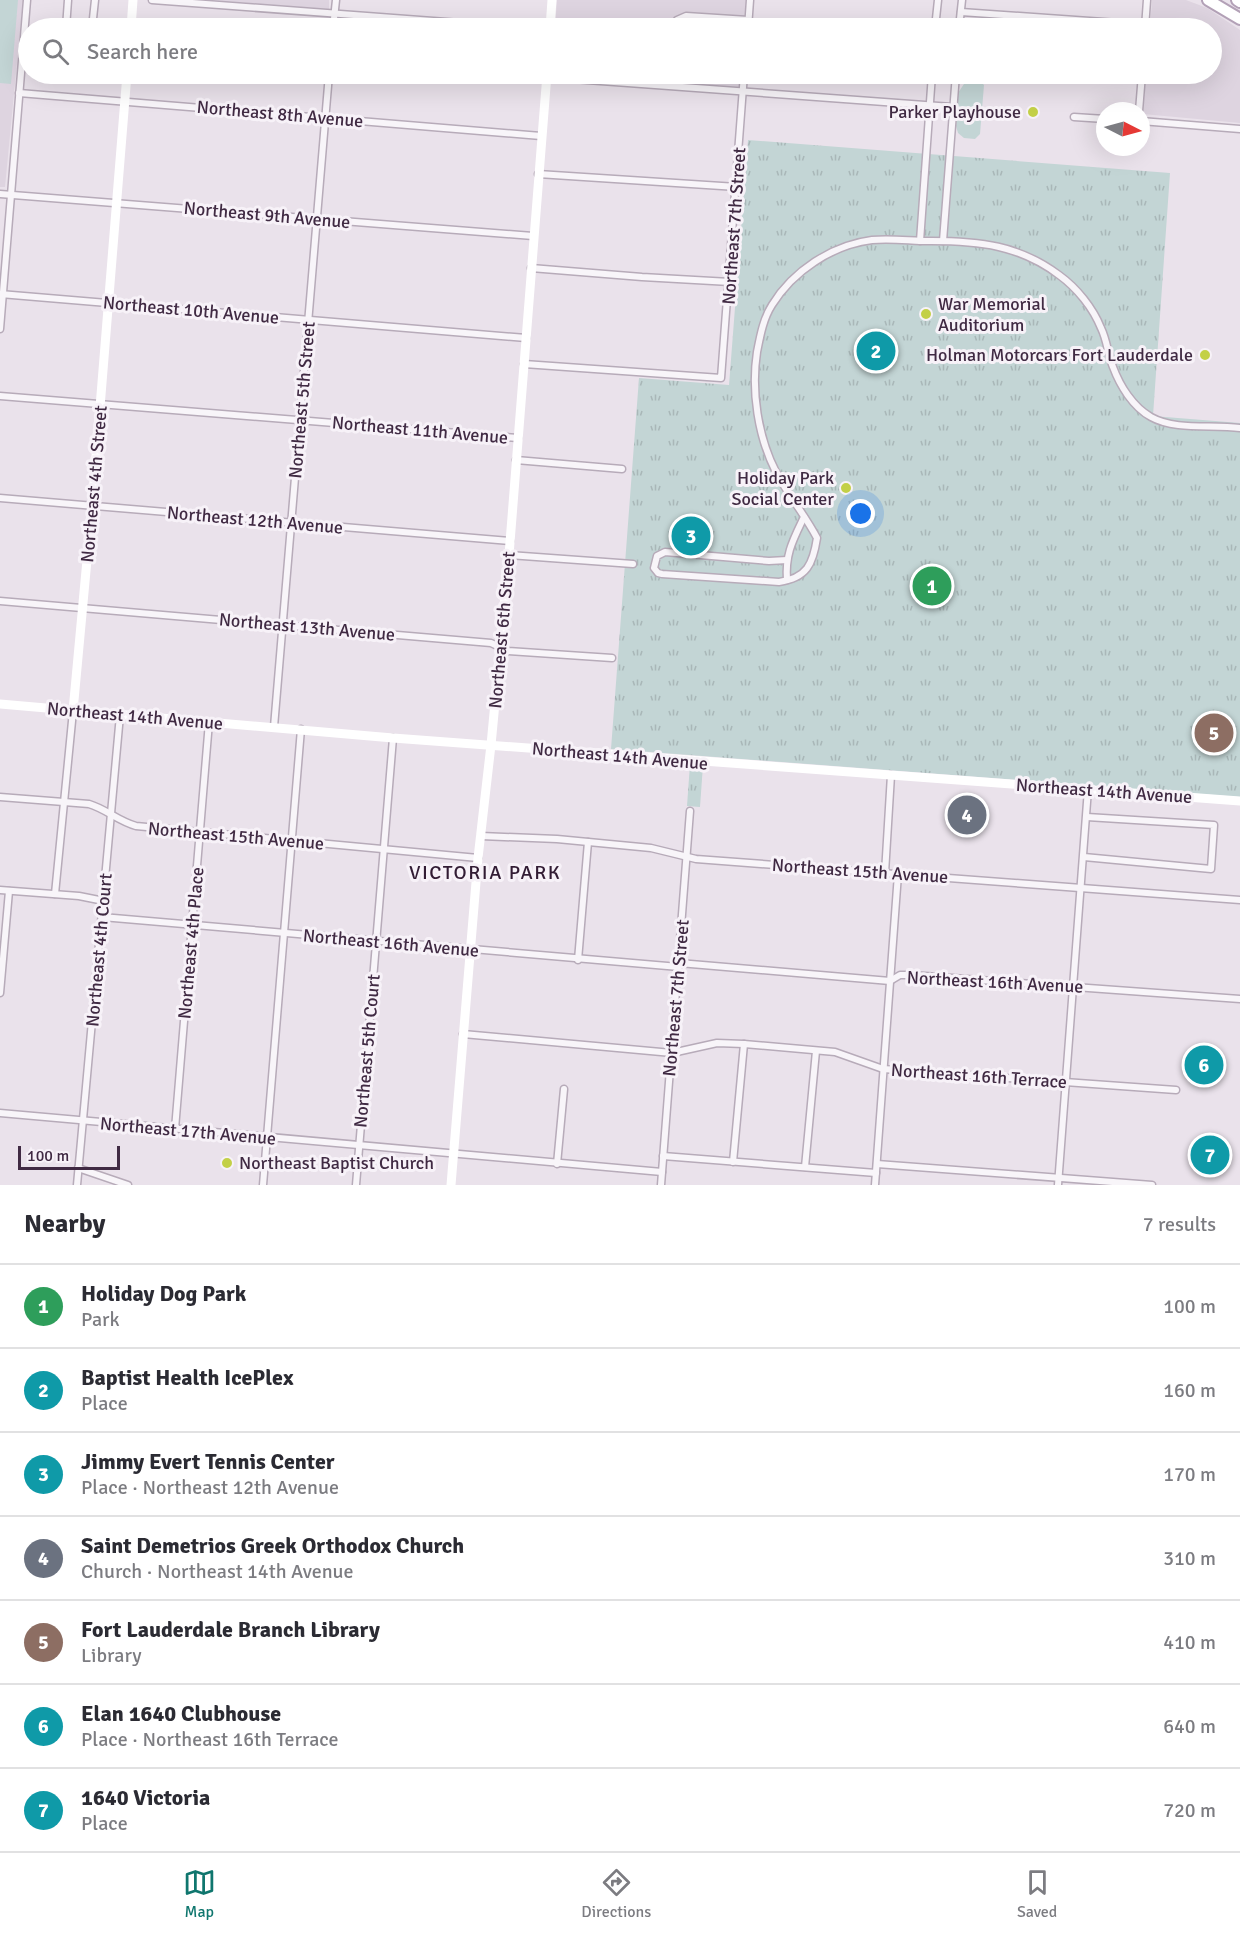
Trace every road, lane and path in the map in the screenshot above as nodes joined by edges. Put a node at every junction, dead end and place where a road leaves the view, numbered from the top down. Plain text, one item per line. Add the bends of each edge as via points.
1 (27, 0) edge
2 (68, 0) edge
3 (94, 0) edge
4 (133, 0) edge
5 (152, 0) edge
6 (336, 0) edge
7 (552, 0) edge
8 (750, 0) edge
9 (938, 0) edge
10 (962, 0) edge
11 (1148, 0) edge
12 (1208, 0) edge
13 (961, 12) junction
14 (334, 15) junction
15 (26, 18) edge
16 (67, 18) edge
17 (93, 18) edge
18 (132, 18) edge
19 (334, 18) edge
20 (379, 18) edge
21 (551, 18) edge
22 (682, 18) edge
23 (717, 18) edge
24 (748, 18) edge
25 (936, 18) edge
26 (960, 18) edge
27 (1035, 18) edge
28 (1146, 18) edge
29 (1240, 20) edge
30 (21, 84) edge
31 (126, 84) edge
32 (328, 84) edge
33 (545, 84) edge
34 (650, 84) edge
35 (743, 84) edge
36 (931, 84) edge
37 (955, 84) edge
38 (1141, 84) edge
39 (743, 92) junction
40 (20, 93) junction
41 (125, 102) junction
42 (1140, 102) edge
43 (929, 105) junction
44 (952, 107) junction
45 (1074, 117) dead end
46 (325, 118) junction
47 (1096, 118) edge
48 (1150, 122) edge
49 (1240, 129) edge
50 (541, 136) junction
51 (537, 174) junction
52 (737, 187) junction
53 (0, 194) edge
54 (11, 195) junction
55 (117, 203) junction
56 (317, 219) junction
57 (533, 236) junction
58 (920, 241) junction
59 (943, 241) junction
60 (531, 268) junction
61 (730, 282) junction
62 (1, 294) edge
63 (108, 303) junction
64 (308, 321) junction
65 (0, 328) edge
66 (526, 338) junction
67 (524, 364) junction
68 (0, 396) edge
69 (101, 404) junction
70 (301, 420) junction
71 (1240, 428) edge
72 (518, 438) junction
73 (516, 460) junction
74 (622, 469) dead end
75 (0, 498) edge
76 (92, 506) junction
77 (804, 517) junction
78 (291, 523) junction
79 (813, 530) junction
80 (797, 531) junction
81 (510, 541) junction
82 (509, 555) junction
83 (787, 560) junction
84 (633, 564) dead end
85 (787, 580) junction
86 (0, 601) edge
87 (83, 609) junction
88 (283, 625) junction
89 (500, 646) junction
90 (612, 658) dead end
91 (0, 704) edge
92 (73, 711) junction
93 (120, 715) junction
94 (209, 722) junction
95 (274, 727) junction
96 (301, 729) junction
97 (393, 738) junction
98 (491, 746) junction
99 (891, 775) junction
100 (1088, 789) junction
101 (0, 797) edge
102 (1240, 801) edge
103 (63, 803) junction
104 (690, 811) dead end
105 (111, 816) junction
106 (1087, 817) junction
107 (200, 832) junction
108 (481, 836) junction
109 (292, 841) junction
110 (588, 842) junction
111 (383, 849) junction
112 (687, 856) junction
113 (1084, 857) junction
114 (478, 858) junction
115 (885, 873) junction
116 (898, 874) junction
117 (1082, 889) junction
118 (0, 890) edge
119 (9, 891) junction
120 (55, 894) junction
121 (1240, 900) edge
122 (104, 901) junction
123 (102, 917) junction
124 (193, 926) junction
125 (284, 934) junction
126 (377, 942) junction
127 (470, 950) junction
128 (578, 960) junction
129 (679, 965) junction
130 (890, 981) junction
131 (1073, 986) junction
132 (0, 993) edge
133 (1240, 999) edge
134 (463, 1034) junction
135 (744, 1044) junction
136 (816, 1051) junction
137 (672, 1053) junction
138 (883, 1070) junction
139 (1066, 1082) junction
140 (564, 1089) dead end
141 (1176, 1090) dead end
142 (0, 1113) edge
143 (83, 1121) junction
144 (175, 1129) junction
145 (267, 1138) junction
146 (359, 1146) junction
147 (453, 1155) junction
148 (663, 1156) junction
149 (733, 1162) junction
150 (557, 1164) junction
151 (876, 1164) junction
152 (805, 1167) junction
153 (78, 1168) junction
154 (662, 1172) junction
155 (876, 1173) junction
156 (1059, 1177) junction
157 (77, 1185) edge
158 (128, 1185) edge
159 (263, 1185) edge
160 (356, 1185) edge
161 (451, 1185) edge
162 (661, 1185) edge
163 (875, 1185) edge
164 (1059, 1185) edge
165 (1152, 1185) edge

1 - 15 street
2 - 16 street
3 - 17 street
4 - 18 street
5 - 14 street
6 - 14 street
7 - 21 street
8 - 24 street
9 - 25 street
10 - 13 street
11 - 28 street
12 - 29 main road
13 - 26 street
13 - 27 street
14 - 19 street
14 - 20 street
22 - 23 street
30 - 40 street
31 - 41 street, Northeast 4th Street
32 - 46 street, Northeast 5th Street
33 - 50 street, Northeast 6th Street
34 - 39 street
35 - 39 street, Northeast 7th Street
36 - 43 street
37 - 44 street
38 - 42 street
39 - 43 street
39 - 52 street, Northeast 7th Street
40 - 41 street, Northeast 8th Avenue
40 - 54 street
41 - 46 street, Northeast 8th Avenue
41 - 55 street, Northeast 4th Street
43 - 44 street
43 - 58 street
44 - 59 street
45 - 47 street
46 - 50 street, Northeast 8th Avenue
46 - 56 street, Northeast 5th Street
48 - 49 street
50 - 51 street, Northeast 6th Street
51 - 52 street
51 - 57 street, Northeast 6th Street
52 - 61 street, Northeast 7th Street
53 - 54 street, Northeast 9th Avenue
54 - 55 street, Northeast 9th Avenue
54 - 62 street
55 - 56 street, Northeast 9th Avenue
55 - 63 street, Northeast 4th Street
56 - 57 street, Northeast 9th Avenue
56 - 64 street, Northeast 5th Street
57 - 60 street, Northeast 6th Street
58 - 59 street
58 - 77 street via 870,240 835,250 810,264 771,306 761,330 757,355 757,408 775,470
59 - 71 street via 990,244 1013,250 1061,276 1084,299 1101,328 1113,369 1131,400 1150,417 1175,425
60 - 61 street
60 - 66 street, Northeast 6th Street
61 - 67 street, Northeast 7th Street via 721,378
62 - 63 street, Northeast 10th Avenue
62 - 65 street
63 - 64 street, Northeast 10th Avenue
63 - 69 street, Northeast 4th Street
64 - 66 street, Northeast 10th Avenue
64 - 70 street, Northeast 5th Street
66 - 67 street, Northeast 6th Street
67 - 72 street, Northeast 6th Street
68 - 69 street, Northeast 11th Avenue
69 - 70 street, Northeast 11th Avenue
69 - 76 street, Northeast 4th Street
70 - 72 street, Northeast 11th Avenue
70 - 78 street, Northeast 5th Street
72 - 73 street, Northeast 6th Street
73 - 74 street, Northeast 11th Avenue
73 - 81 street, Northeast 6th Street
75 - 76 street, Northeast 12th Avenue
76 - 78 street, Northeast 12th Avenue
76 - 87 street, Northeast 4th Street
77 - 79 street
77 - 80 street
78 - 81 street, Northeast 12th Avenue
78 - 88 street, Northeast 5th Street
79 - 80 street
79 - 85 street via 817,538 808,568 797,578
80 - 83 street
81 - 82 street, Northeast 6th Street
82 - 84 street
82 - 89 street, Northeast 6th Street
83 - 85 street
83 - 85 street via 665,552 657,556 654,568 662,574
86 - 87 street, Northeast 13th Avenue
87 - 88 street, Northeast 13th Avenue
87 - 92 street, Northeast 4th Street
88 - 89 street, Northeast 13th Avenue
88 - 95 street, Northeast 5th Street
89 - 90 street, Northeast 13th Avenue via 508,651
89 - 98 street, Northeast 6th Street
91 - 92 street, Northeast 14th Avenue
92 - 93 street, Northeast 14th Avenue
92 - 103 street, Northeast 4th Street
93 - 94 street, Northeast 14th Avenue
93 - 105 street, Northeast 4th Court
94 - 95 street, Northeast 14th Avenue
94 - 107 street, Northeast 4th Place
95 - 96 street, Northeast 14th Avenue
96 - 97 street, Northeast 14th Avenue
96 - 109 street
97 - 98 street, Northeast 14th Avenue
97 - 111 street, Northeast 5th Court
98 - 99 street, Northeast 14th Avenue
98 - 108 street, Northeast 6th Street
99 - 100 street, Northeast 14th Avenue
99 - 115 street
100 - 102 street, Northeast 14th Avenue
100 - 106 street
101 - 103 street, Northeast 15th Avenue
103 - 105 street, Northeast 15th Avenue via 89,804
103 - 120 street, Northeast 4th Street
104 - 112 street, Northeast 7th Street
105 - 107 street, Northeast 15th Avenue via 136,826
105 - 122 street, Northeast 4th Court
106 - 113 street
106 - 113 street via 1214,825 1211,869
107 - 109 street, Northeast 15th Avenue
107 - 124 street, Northeast 4th Place
108 - 110 street, Northeast 15th Avenue
108 - 114 street, Northeast 6th Street
109 - 111 street, Northeast 15th Avenue
109 - 125 street
110 - 112 street, Northeast 15th Avenue
110 - 128 street
111 - 114 street, Northeast 15th Avenue
111 - 126 street, Northeast 5th Court
112 - 115 street, Northeast 15th Avenue
112 - 129 street, Northeast 7th Street
113 - 117 street
114 - 127 street, Northeast 6th Street
115 - 116 street, Northeast 15th Avenue
116 - 117 street, Northeast 15th Avenue
116 - 130 street
117 - 121 street, Northeast 15th Avenue
117 - 131 street
118 - 119 street
119 - 120 street
119 - 132 street
120 - 122 street
122 - 123 street, Northeast 4th Court
123 - 124 street, Northeast 16th Avenue
123 - 143 street, Northeast 4th Court
124 - 125 street, Northeast 16th Avenue
124 - 144 street, Northeast 4th Place
125 - 126 street, Northeast 16th Avenue
125 - 145 street
126 - 127 street, Northeast 16th Avenue
126 - 146 street, Northeast 5th Court
127 - 128 street, Northeast 16th Avenue
127 - 134 street, Northeast 6th Street
128 - 129 street, Northeast 16th Avenue
129 - 130 street, Northeast 16th Avenue
129 - 137 street, Northeast 7th Street
130 - 131 street, Northeast 16th Avenue via 900,975 911,975
130 - 138 street
131 - 133 street, Northeast 16th Avenue
131 - 139 street
134 - 137 street, Northeast 16th Terrace
134 - 147 street, Northeast 6th Street
135 - 136 street, Northeast 16th Terrace
135 - 137 street, Northeast 16th Terrace via 717,1043
135 - 149 street
136 - 138 street, Northeast 16th Terrace via 835,1052
136 - 152 street
137 - 148 street, Northeast 7th Street
138 - 139 street, Northeast 16th Terrace
138 - 151 street
139 - 141 street, Northeast 16th Terrace
139 - 156 street
140 - 150 street
142 - 143 street, Northeast 17th Avenue
143 - 144 street, Northeast 17th Avenue
143 - 153 street, Northeast 4th Court
144 - 145 street, Northeast 17th Avenue
145 - 146 street, Northeast 17th Avenue
145 - 159 street
146 - 147 street, Northeast 17th Avenue
146 - 160 street, Northeast 5th Court
147 - 150 street, Northeast 17th Avenue
147 - 161 street, Northeast 6th Street
148 - 149 street
148 - 154 street, Northeast 7th Street
149 - 152 street
150 - 154 street, Northeast 17th Avenue
151 - 155 street
151 - 156 street
152 - 155 street
153 - 157 street, Northeast 4th Court
153 - 158 street
154 - 162 street, Northeast 7th Street
155 - 163 street
156 - 164 street
156 - 165 street

